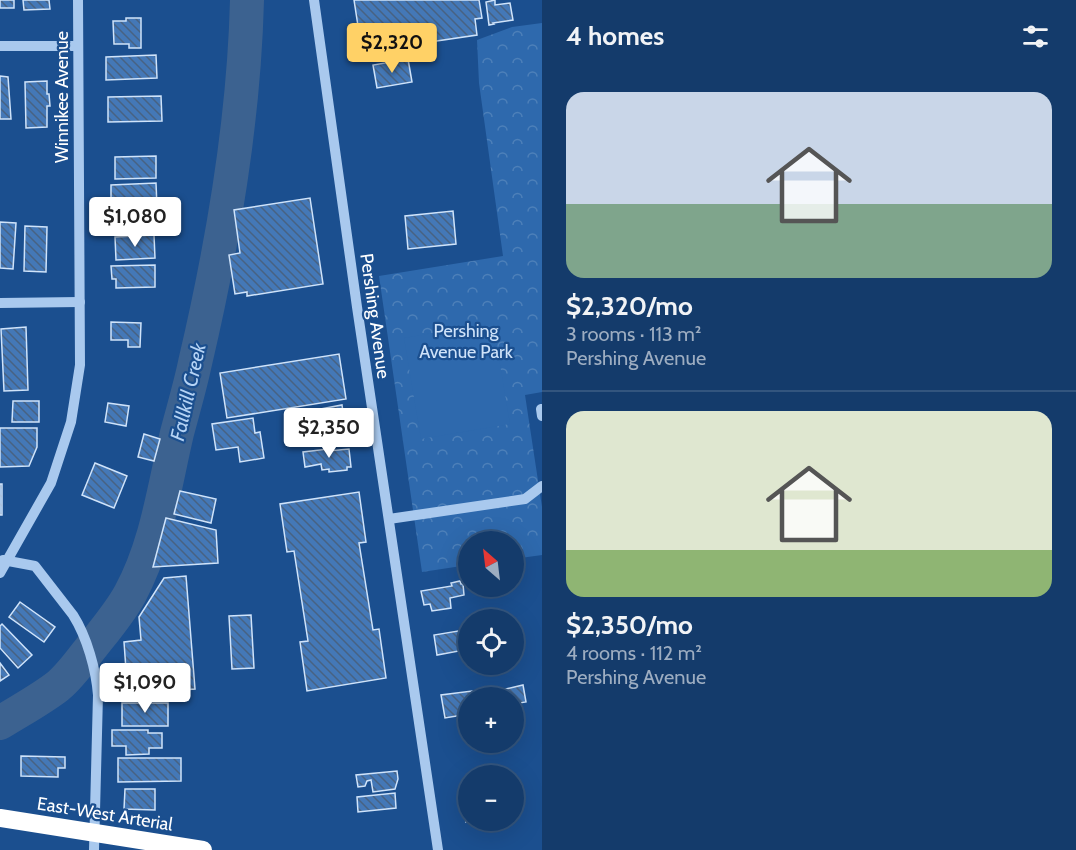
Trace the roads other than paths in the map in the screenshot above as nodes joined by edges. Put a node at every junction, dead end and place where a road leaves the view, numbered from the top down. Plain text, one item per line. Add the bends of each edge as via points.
1 (78, 0) edge
2 (314, 0) edge
3 (78, 45) junction
4 (0, 46) edge
5 (80, 302) junction
6 (0, 303) edge
7 (541, 409) edge
8 (542, 416) edge
9 (542, 486) edge
10 (388, 519) junction
11 (4, 560) edge
12 (0, 573) edge
13 (0, 818) edge
14 (94, 842) edge
15 (203, 850) edge
16 (438, 850) edge

1 - 3 street, Winnikee Avenue
2 - 10 street, Pershing Avenue
3 - 4 street
3 - 5 street, Winnikee Avenue
5 - 6 street
5 - 11 street, Winnikee Avenue via 80,365 71,422 51,483
7 - 8 street
9 - 10 street via 525,499
10 - 16 street, Pershing Avenue
11 - 12 street, Winnikee Avenue
11 - 14 street via 35,566 73,615 93,666 98,695
13 - 14 highway, East-West Arterial
14 - 15 highway, East-West Arterial

